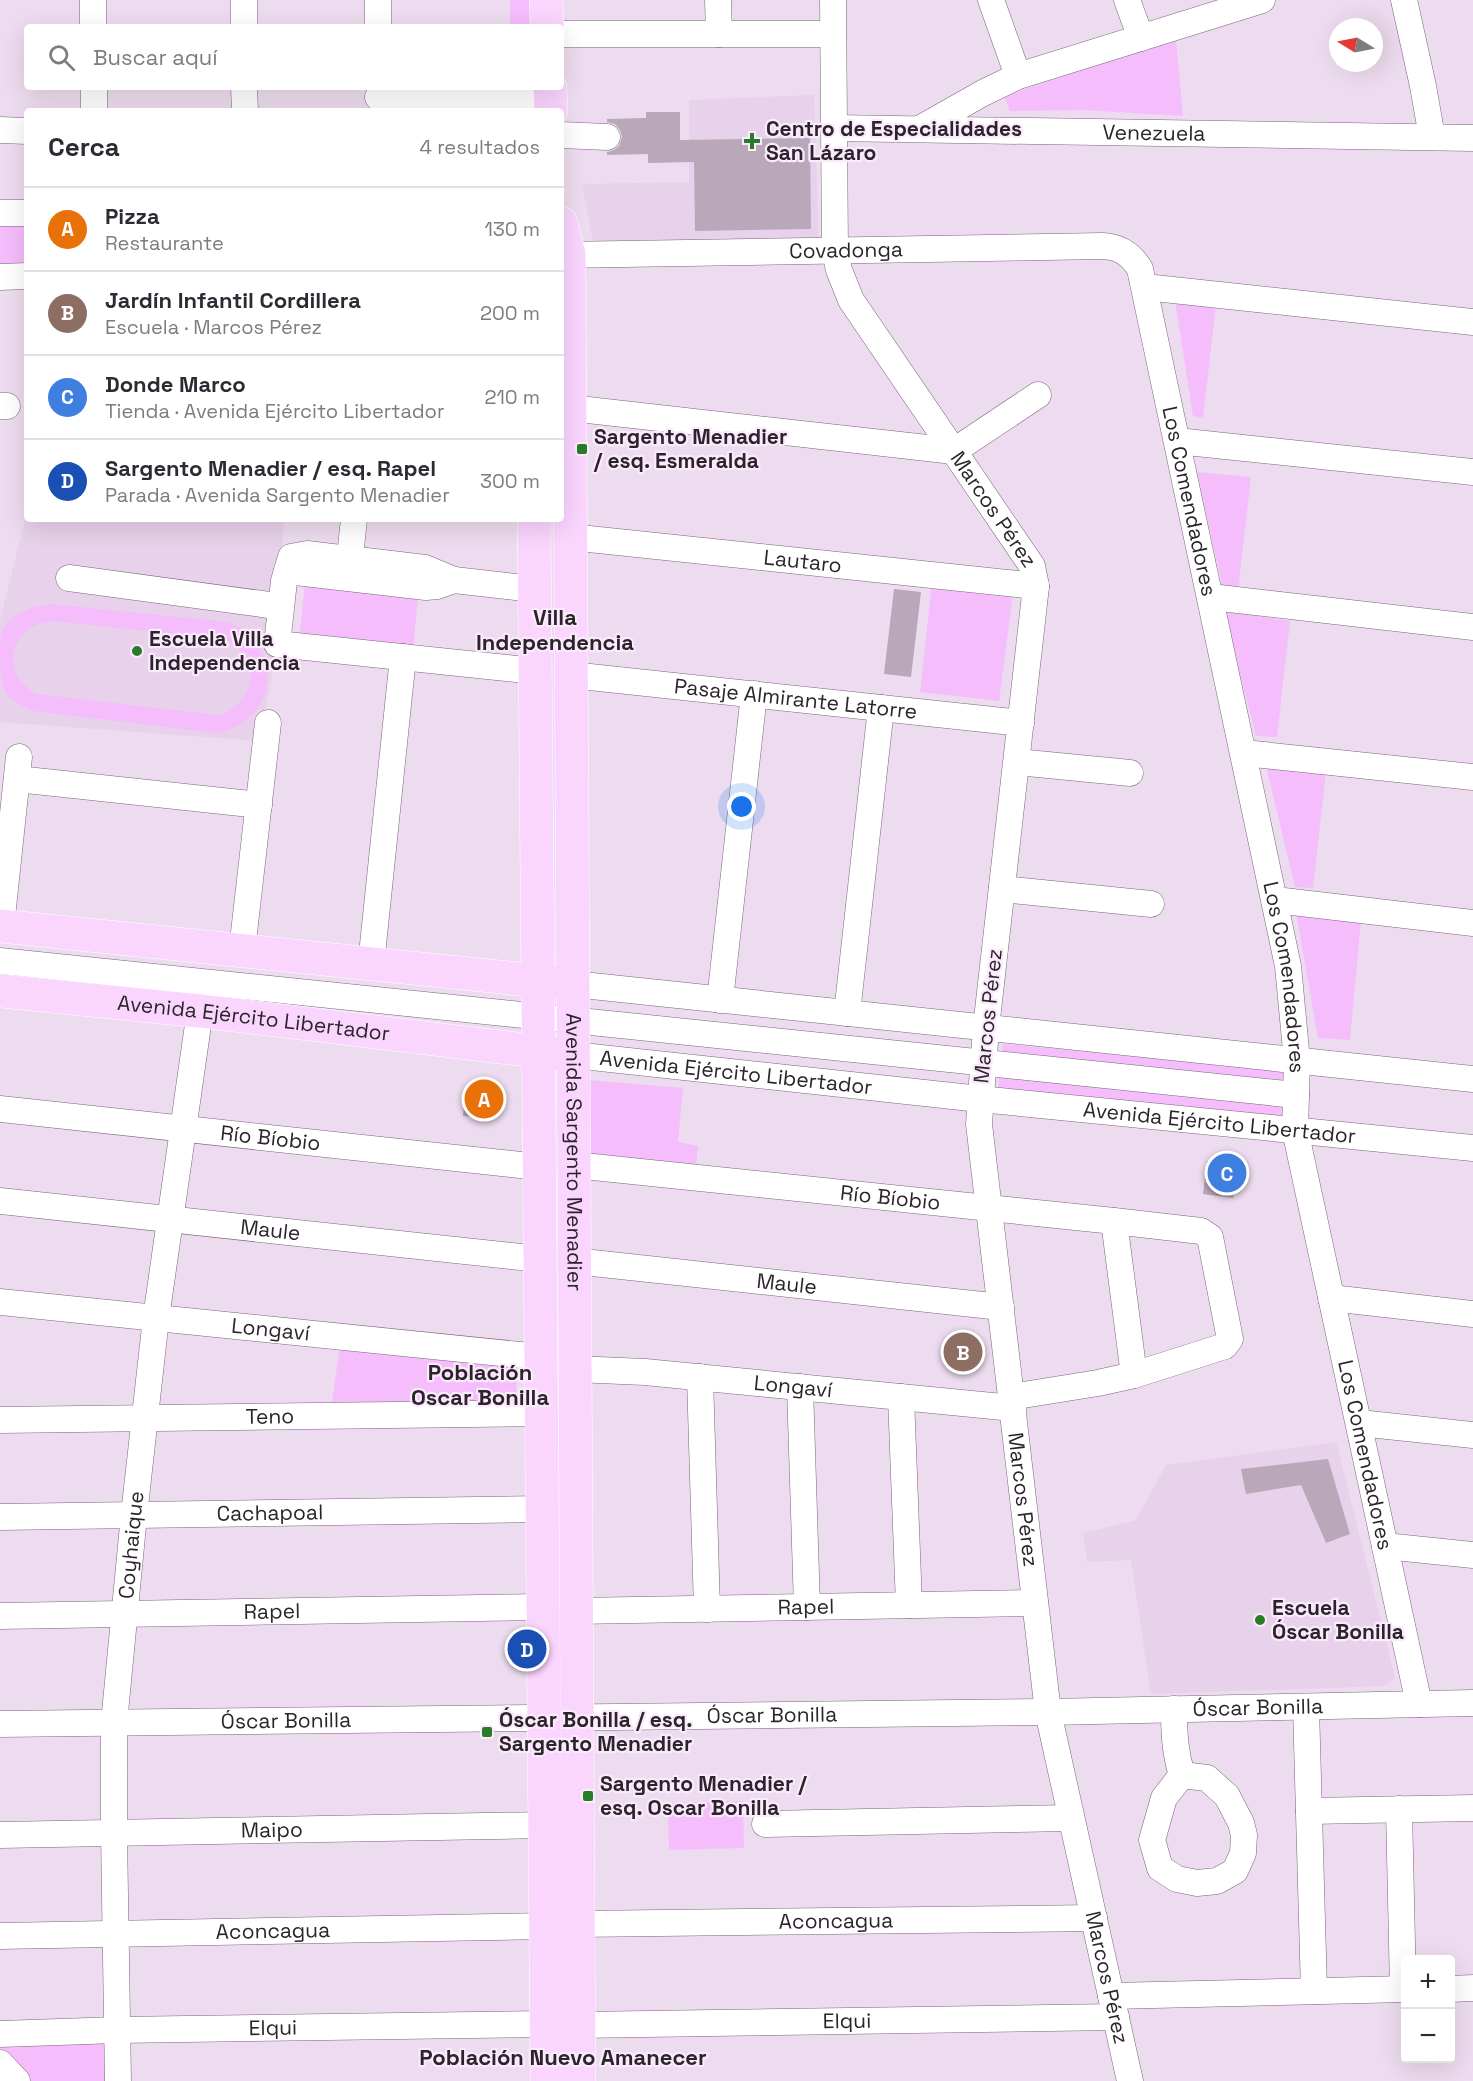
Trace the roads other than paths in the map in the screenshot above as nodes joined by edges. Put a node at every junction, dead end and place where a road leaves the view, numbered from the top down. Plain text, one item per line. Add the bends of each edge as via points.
1 (93, 0) edge
2 (244, 0) edge
3 (378, 0) edge
4 (546, 0) edge
5 (718, 0) edge
6 (833, 0) edge
7 (992, 0) edge
8 (1127, 0) edge
9 (1262, 0) edge
10 (1404, 0) edge
11 (93, 24) edge
12 (244, 24) edge
13 (378, 24) edge
14 (547, 24) edge
15 (564, 34) edge
16 (718, 34) junction
17 (833, 34) junction
18 (1141, 38) junction
19 (1018, 76) junction
20 (94, 90) edge
21 (244, 90) edge
22 (378, 98) edge
23 (551, 99) edge
24 (94, 108) edge
25 (245, 108) edge
26 (834, 128) junction
27 (920, 128) junction
28 (0, 130) edge
29 (24, 130) edge
30 (564, 135) edge
31 (607, 136) dead end
32 (1432, 137) junction
33 (1473, 138) edge
34 (0, 213) edge
35 (24, 213) edge
36 (835, 250) junction
37 (565, 254) edge
38 (1130, 256) joint
39 (24, 276) edge
40 (0, 277) edge
41 (1145, 287) junction
42 (1473, 321) edge
43 (1038, 395) dead end
44 (570, 408) junction
45 (1178, 441) junction
46 (954, 452) junction
47 (1473, 472) edge
48 (354, 522) edge
49 (534, 522) edge
50 (570, 537) junction
51 (348, 569) junction
52 (69, 578) dead end
53 (1036, 586) junction
54 (534, 589) junction
55 (1211, 597) junction
56 (280, 604) junction
57 (1473, 627) edge
58 (404, 657) junction
59 (535, 671) junction
60 (571, 675) junction
61 (753, 694) junction
62 (881, 708) junction
63 (268, 723) dead end
64 (1021, 723) junction
65 (1244, 753) junction
66 (1017, 762) junction
67 (1130, 773) dead end
68 (1473, 777) edge
69 (259, 805) junction
70 (1002, 889) junction
71 (1275, 900) junction
72 (1151, 904) dead end
73 (1473, 923) edge
74 (1, 926) edge
75 (242, 950) junction
76 (0, 961) edge
77 (371, 964) junction
78 (537, 981) junction
79 (573, 984) junction
80 (0, 991) edge
81 (720, 1000) junction
82 (200, 1011) junction
83 (847, 1013) junction
84 (537, 1016) junction
85 (573, 1020) junction
86 (986, 1028) junction
87 (538, 1051) junction
88 (573, 1055) junction
89 (1297, 1061) junction
90 (983, 1063) junction
91 (1473, 1079) edge
92 (1296, 1095) junction
93 (980, 1099) junction
94 (0, 1109) edge
95 (183, 1129) junction
96 (1295, 1130) junction
97 (1473, 1148) edge
98 (574, 1165) junction
99 (539, 1167) junction
100 (0, 1201) edge
101 (989, 1209) junction
102 (170, 1219) junction
103 (1114, 1221) junction
104 (539, 1259) junction
105 (574, 1261) junction
106 (1331, 1298) junction
107 (0, 1302) edge
108 (1000, 1307) junction
109 (1473, 1314) edge
110 (156, 1318) junction
111 (1228, 1342) joint
112 (540, 1357) junction
113 (575, 1369) junction
114 (1134, 1375) junction
115 (700, 1377) junction
116 (800, 1387) junction
117 (901, 1397) junction
118 (1012, 1402) junction
119 (541, 1413) junction
120 (145, 1418) junction
121 (0, 1420) edge
122 (1359, 1423) junction
123 (1473, 1435) edge
124 (541, 1509) junction
125 (134, 1515) junction
126 (0, 1517) edge
127 (1385, 1546) junction
128 (1473, 1555) edge
129 (1035, 1603) junction
130 (909, 1605) junction
131 (542, 1607) junction
132 (807, 1607) junction
133 (707, 1609) junction
134 (576, 1611) junction
135 (124, 1614) junction
136 (0, 1616) edge
137 (1473, 1703) edge
138 (1419, 1704) junction
139 (1306, 1707) junction
140 (1174, 1709) junction
141 (1048, 1712) junction
142 (577, 1717) junction
143 (543, 1718) junction
144 (114, 1723) junction
145 (0, 1724) edge
146 (1182, 1775) dead end
147 (1473, 1808) edge
148 (1399, 1809) junction
149 (1309, 1811) junction
150 (1071, 1818) junction
151 (765, 1824) dead end
152 (544, 1825) junction
153 (114, 1833) junction
154 (0, 1835) edge
155 (1094, 1918) junction
156 (578, 1924) junction
157 (545, 1926) junction
158 (115, 1934) junction
159 (0, 1936) edge
160 (1403, 1955) edge
161 (1473, 1988) edge
162 (1401, 1989) edge
163 (1455, 1989) edge
164 (1314, 1991) junction
165 (1113, 2006) junction
166 (547, 2024) junction
167 (579, 2025) junction
168 (117, 2030) junction
169 (0, 2034) edge
170 (0, 2062) edge
171 (17, 2081) edge
172 (118, 2081) edge
173 (547, 2081) edge
174 (579, 2081) edge
175 (1130, 2081) edge

1 - 11 street
2 - 12 street
3 - 13 street
4 - 14 main road
5 - 16 street
6 - 17 street, Marcos Pérez
7 - 19 street
8 - 18 street
9 - 18 street
10 - 32 street
15 - 16 street
16 - 17 street
17 - 26 street, Marcos Pérez
18 - 19 street
19 - 27 street
20 - 24 street
21 - 25 street
22 - 23 street
26 - 27 street, Venezuela
26 - 36 street, Marcos Pérez
27 - 32 street, Venezuela
28 - 29 street
30 - 31 street
32 - 33 street, Venezuela
34 - 35 street
36 - 37 street, Covadonga
36 - 38 street, Covadonga via 1103,246
36 - 46 street, Marcos Pérez via 851,300
37 - 44 main road, Avenida Sargento Menadier
38 - 41 street, Los Comendadores via 1140,269
39 - 40 street
41 - 42 street
41 - 45 street, Los Comendadores
43 - 46 street
44 - 46 street
44 - 50 main road, Avenida Sargento Menadier
45 - 47 street
45 - 55 street, Los Comendadores
46 - 53 street, Marcos Pérez via 1032,566
48 - 51 street
49 - 54 main road, Avenida Sargento Menadier
50 - 53 street, Lautaro
50 - 60 main road, Avenida Sargento Menadier
51 - 54 street via 425,568 454,580
51 - 56 street via 307,554 291,557
52 - 56 street
53 - 64 street, Marcos Pérez
54 - 59 main road, Avenida Sargento Menadier
55 - 57 street
55 - 65 street, Los Comendadores
56 - 58 street via 277,644
58 - 59 street
58 - 77 street
59 - 78 main road, Avenida Sargento Menadier
60 - 61 street, Pasaje Almirante Latorre
60 - 79 main road, Avenida Sargento Menadier
61 - 62 street, Pasaje Almirante Latorre
61 - 81 street
62 - 64 street, Pasaje Almirante Latorre
62 - 83 street
63 - 69 street
64 - 66 street, Marcos Pérez
65 - 68 street
65 - 71 street, Los Comendadores
66 - 67 street
66 - 70 street, Marcos Pérez
69 - 74 street via 18,768
69 - 75 street
70 - 72 street
70 - 86 street, Marcos Pérez
71 - 73 street
71 - 89 street, Los Comendadores via 1288,966
74 - 75 main road
75 - 77 main road
76 - 84 street
77 - 78 main road
78 - 79 main road
78 - 84 main road, Avenida Sargento Menadier
79 - 81 street
79 - 85 main road, Avenida Sargento Menadier
80 - 82 main road, Avenida Ejército Libertador
81 - 83 street
82 - 87 main road, Avenida Ejército Libertador
82 - 95 street, Coyhaique
83 - 86 street
84 - 85 street
84 - 87 main road, Avenida Sargento Menadier
85 - 88 main road, Avenida Sargento Menadier
85 - 90 street
86 - 89 street
86 - 90 street, Marcos Pérez
87 - 88 main road, Avenida Ejército Libertador
87 - 99 main road, Avenida Sargento Menadier
88 - 93 street, Avenida Ejército Libertador
88 - 98 main road, Avenida Sargento Menadier
89 - 91 street
89 - 92 street, Los Comendadores
90 - 92 street
90 - 93 street, Marcos Pérez
92 - 96 street, Los Comendadores
93 - 96 street, Avenida Ejército Libertador
93 - 101 street, Marcos Pérez via 979,1124
94 - 95 street, Río Bíobio
95 - 99 street, Río Bíobio
95 - 102 street, Coyhaique
96 - 97 street, Avenida Ejército Libertador
96 - 106 street, Los Comendadores
98 - 101 street, Río Bíobio
98 - 105 main road, Avenida Sargento Menadier
99 - 104 main road, Avenida Sargento Menadier
100 - 102 street, Maule
101 - 103 street, Río Bíobio
101 - 108 street, Marcos Pérez
102 - 104 street, Maule
102 - 110 street, Coyhaique
103 - 111 street, Río Bíobio via 1207,1234
103 - 114 street
104 - 112 main road, Avenida Sargento Menadier
105 - 108 street, Maule
105 - 113 main road, Avenida Sargento Menadier
106 - 109 street
106 - 122 street, Los Comendadores
107 - 110 street, Longaví
108 - 118 street, Marcos Pérez
110 - 112 street, Longaví
110 - 120 street, Coyhaique
111 - 114 street, Longaví via 1221,1348
112 - 119 main road, Avenida Sargento Menadier
113 - 115 street, Longaví
113 - 134 main road, Avenida Sargento Menadier
114 - 118 street, Longaví
115 - 116 street, Longaví
115 - 133 street
116 - 117 street, Longaví
116 - 132 street
117 - 118 street, Longaví
117 - 130 street
118 - 129 street, Marcos Pérez
119 - 120 street, Teno
119 - 124 main road, Avenida Sargento Menadier
120 - 121 street, Teno
120 - 125 street, Coyhaique
122 - 123 street
122 - 127 street, Los Comendadores
124 - 125 street, Cachapoal
124 - 131 main road, Avenida Sargento Menadier
125 - 126 street, Cachapoal
125 - 135 street, Coyhaique
127 - 128 street
127 - 138 street, Los Comendadores
129 - 130 street, Rapel
129 - 141 street, Marcos Pérez
130 - 132 street, Rapel
131 - 135 street, Rapel
131 - 143 main road, Avenida Sargento Menadier
132 - 133 street, Rapel
133 - 134 street, Rapel
134 - 142 main road, Avenida Sargento Menadier
135 - 136 street, Rapel
135 - 144 street, Coyhaique
137 - 138 street, Óscar Bonilla
138 - 139 street, Óscar Bonilla
139 - 140 street, Óscar Bonilla
139 - 149 street
140 - 141 street, Óscar Bonilla
140 - 146 street via 1174,1739
141 - 142 street, Óscar Bonilla
141 - 150 street, Marcos Pérez
142 - 143 street, Óscar Bonilla
142 - 156 main road, Avenida Sargento Menadier
143 - 144 street, Óscar Bonilla
143 - 152 main road, Avenida Sargento Menadier
144 - 145 street, Óscar Bonilla
144 - 153 street, Coyhaique
147 - 148 street
148 - 149 street
148 - 160 street
149 - 164 street
150 - 151 street
150 - 155 street, Marcos Pérez
152 - 153 street, Maipo
152 - 157 main road, Avenida Sargento Menadier
153 - 154 street, Maipo
153 - 158 street, Coyhaique
155 - 156 street, Aconcagua
155 - 165 street, Marcos Pérez
156 - 167 main road, Avenida Sargento Menadier
157 - 158 street, Aconcagua
157 - 166 main road, Avenida Sargento Menadier
158 - 159 street, Aconcagua
158 - 168 street, Coyhaique
161 - 163 street
162 - 164 street, Elqui
164 - 165 street, Elqui
165 - 167 street, Elqui
165 - 175 street, Marcos Pérez
166 - 168 street, Elqui
166 - 173 main road, Avenida Sargento Menadier
167 - 174 main road, Avenida Sargento Menadier
168 - 169 street, Elqui
168 - 172 street, Coyhaique
170 - 171 street

